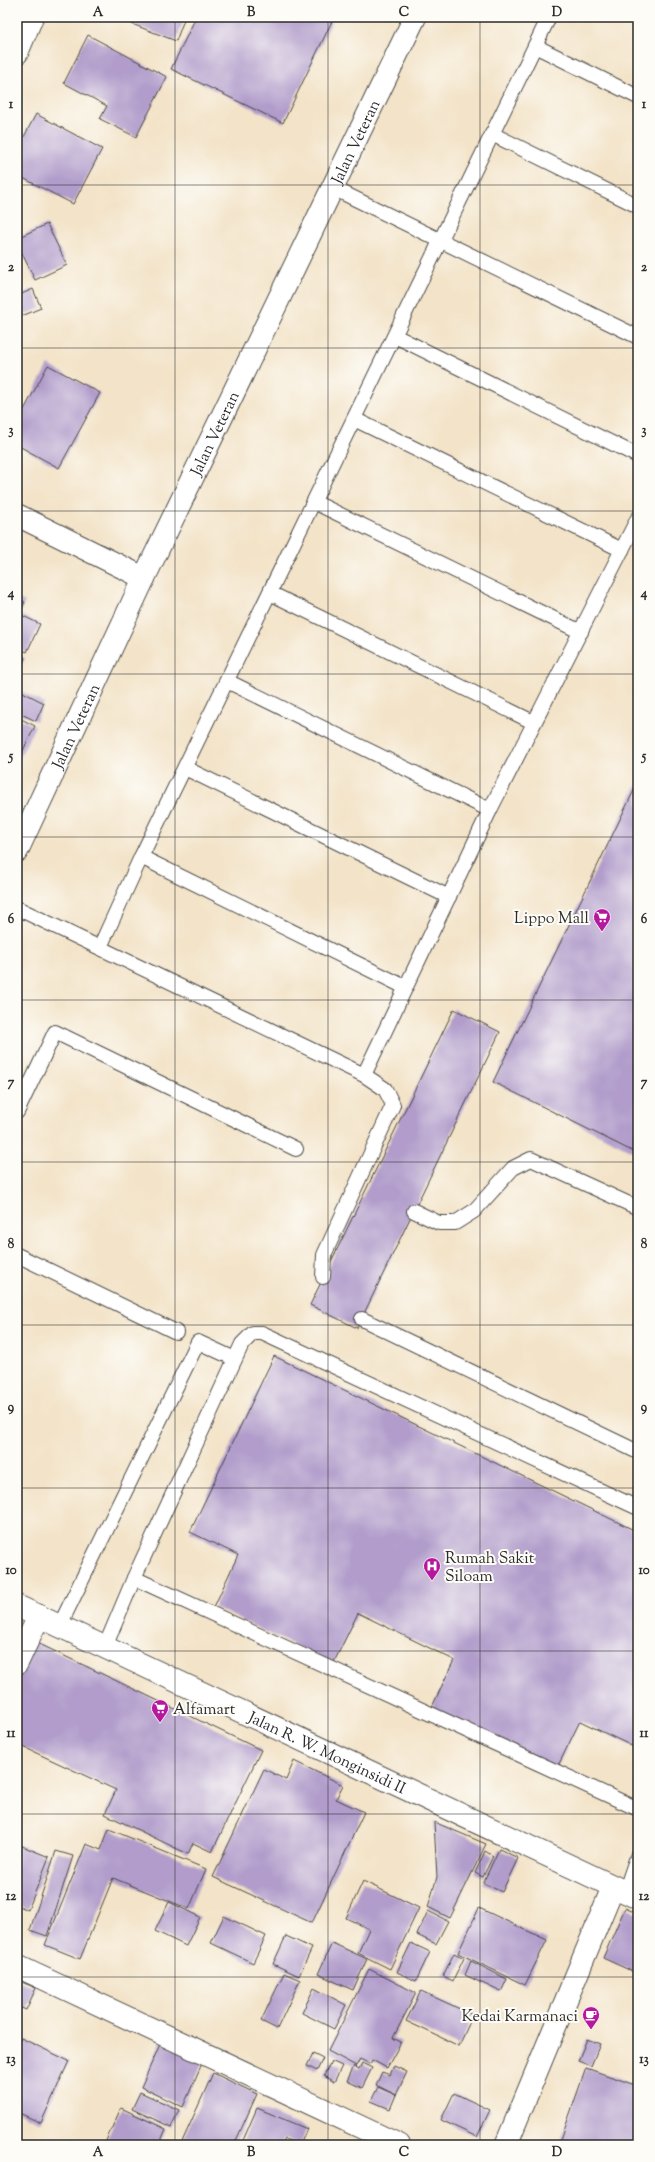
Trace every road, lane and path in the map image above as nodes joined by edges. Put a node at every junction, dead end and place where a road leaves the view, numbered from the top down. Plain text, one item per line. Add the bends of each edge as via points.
1 (32, 17) edge
2 (415, 17) edge
3 (549, 17) edge
4 (535, 46) junction
5 (17, 54) edge
6 (638, 97) edge
7 (492, 134) junction
8 (333, 188) junction
9 (638, 206) edge
10 (441, 241) junction
11 (395, 336) junction
12 (638, 338) edge
13 (354, 419) junction
14 (638, 456) edge
15 (314, 502) junction
16 (17, 515) edge
17 (638, 518) edge
18 (622, 550) junction
19 (144, 578) junction
20 (270, 593) junction
21 (580, 632) junction
22 (227, 681) junction
23 (533, 722) junction
24 (185, 768) junction
25 (490, 810) junction
26 (17, 851) edge
27 (141, 858) junction
28 (449, 897) junction
29 (17, 908) edge
30 (100, 948) junction
31 (405, 987) junction
32 (364, 1074) junction
33 (17, 1112) edge
34 (296, 1149) dead end
35 (638, 1208) edge
36 (414, 1211) dead end
37 (17, 1255) edge
38 (323, 1277) dead end
39 (362, 1319) dead end
40 (176, 1332) dead end
41 (235, 1358) junction
42 (638, 1452) edge
43 (638, 1508) edge
44 (134, 1578) junction
45 (17, 1606) edge
46 (39, 1616) junction
47 (60, 1625) junction
48 (105, 1647) junction
49 (17, 1663) edge
50 (638, 1809) edge
51 (638, 1854) edge
52 (625, 1892) edge
53 (17, 1966) edge
54 (399, 2145) edge
55 (506, 2145) edge

1 - 5 street
2 - 8 street, Jalan Veteran
3 - 4 lane
4 - 6 lane
4 - 7 lane
7 - 9 lane
7 - 10 lane
8 - 10 lane
8 - 19 street, Jalan Veteran
10 - 11 lane
10 - 12 lane
11 - 13 lane
11 - 14 lane
13 - 15 lane
13 - 18 lane
15 - 20 lane
15 - 21 lane
16 - 19 street
17 - 18 lane
18 - 21 lane
19 - 26 street, Jalan Veteran
20 - 22 lane
20 - 23 lane
21 - 23 lane
22 - 24 lane
22 - 25 lane
23 - 25 lane
24 - 27 lane
24 - 28 lane
25 - 28 lane
27 - 30 lane
27 - 31 lane
28 - 31 lane
29 - 30 lane
30 - 32 lane
31 - 32 lane
32 - 38 lane via 384,1089 393,1105 362,1185 324,1255
33 - 34 lane via 55,1032
35 - 36 lane via 531,1160 514,1168 474,1211 455,1223 439,1223
37 - 40 lane
39 - 42 lane
41 - 43 lane via 242,1344 253,1333 262,1333
41 - 44 lane
41 - 47 lane via 198,1342
44 - 48 lane
44 - 50 lane
45 - 46 street, Jalan R. W. Monginsidi II
46 - 47 street, Jalan R. W. Monginsidi II
46 - 49 street
47 - 48 street, Jalan R. W. Monginsidi II
48 - 52 street, Jalan R. W. Monginsidi II
51 - 52 lane
52 - 55 street
53 - 54 street

